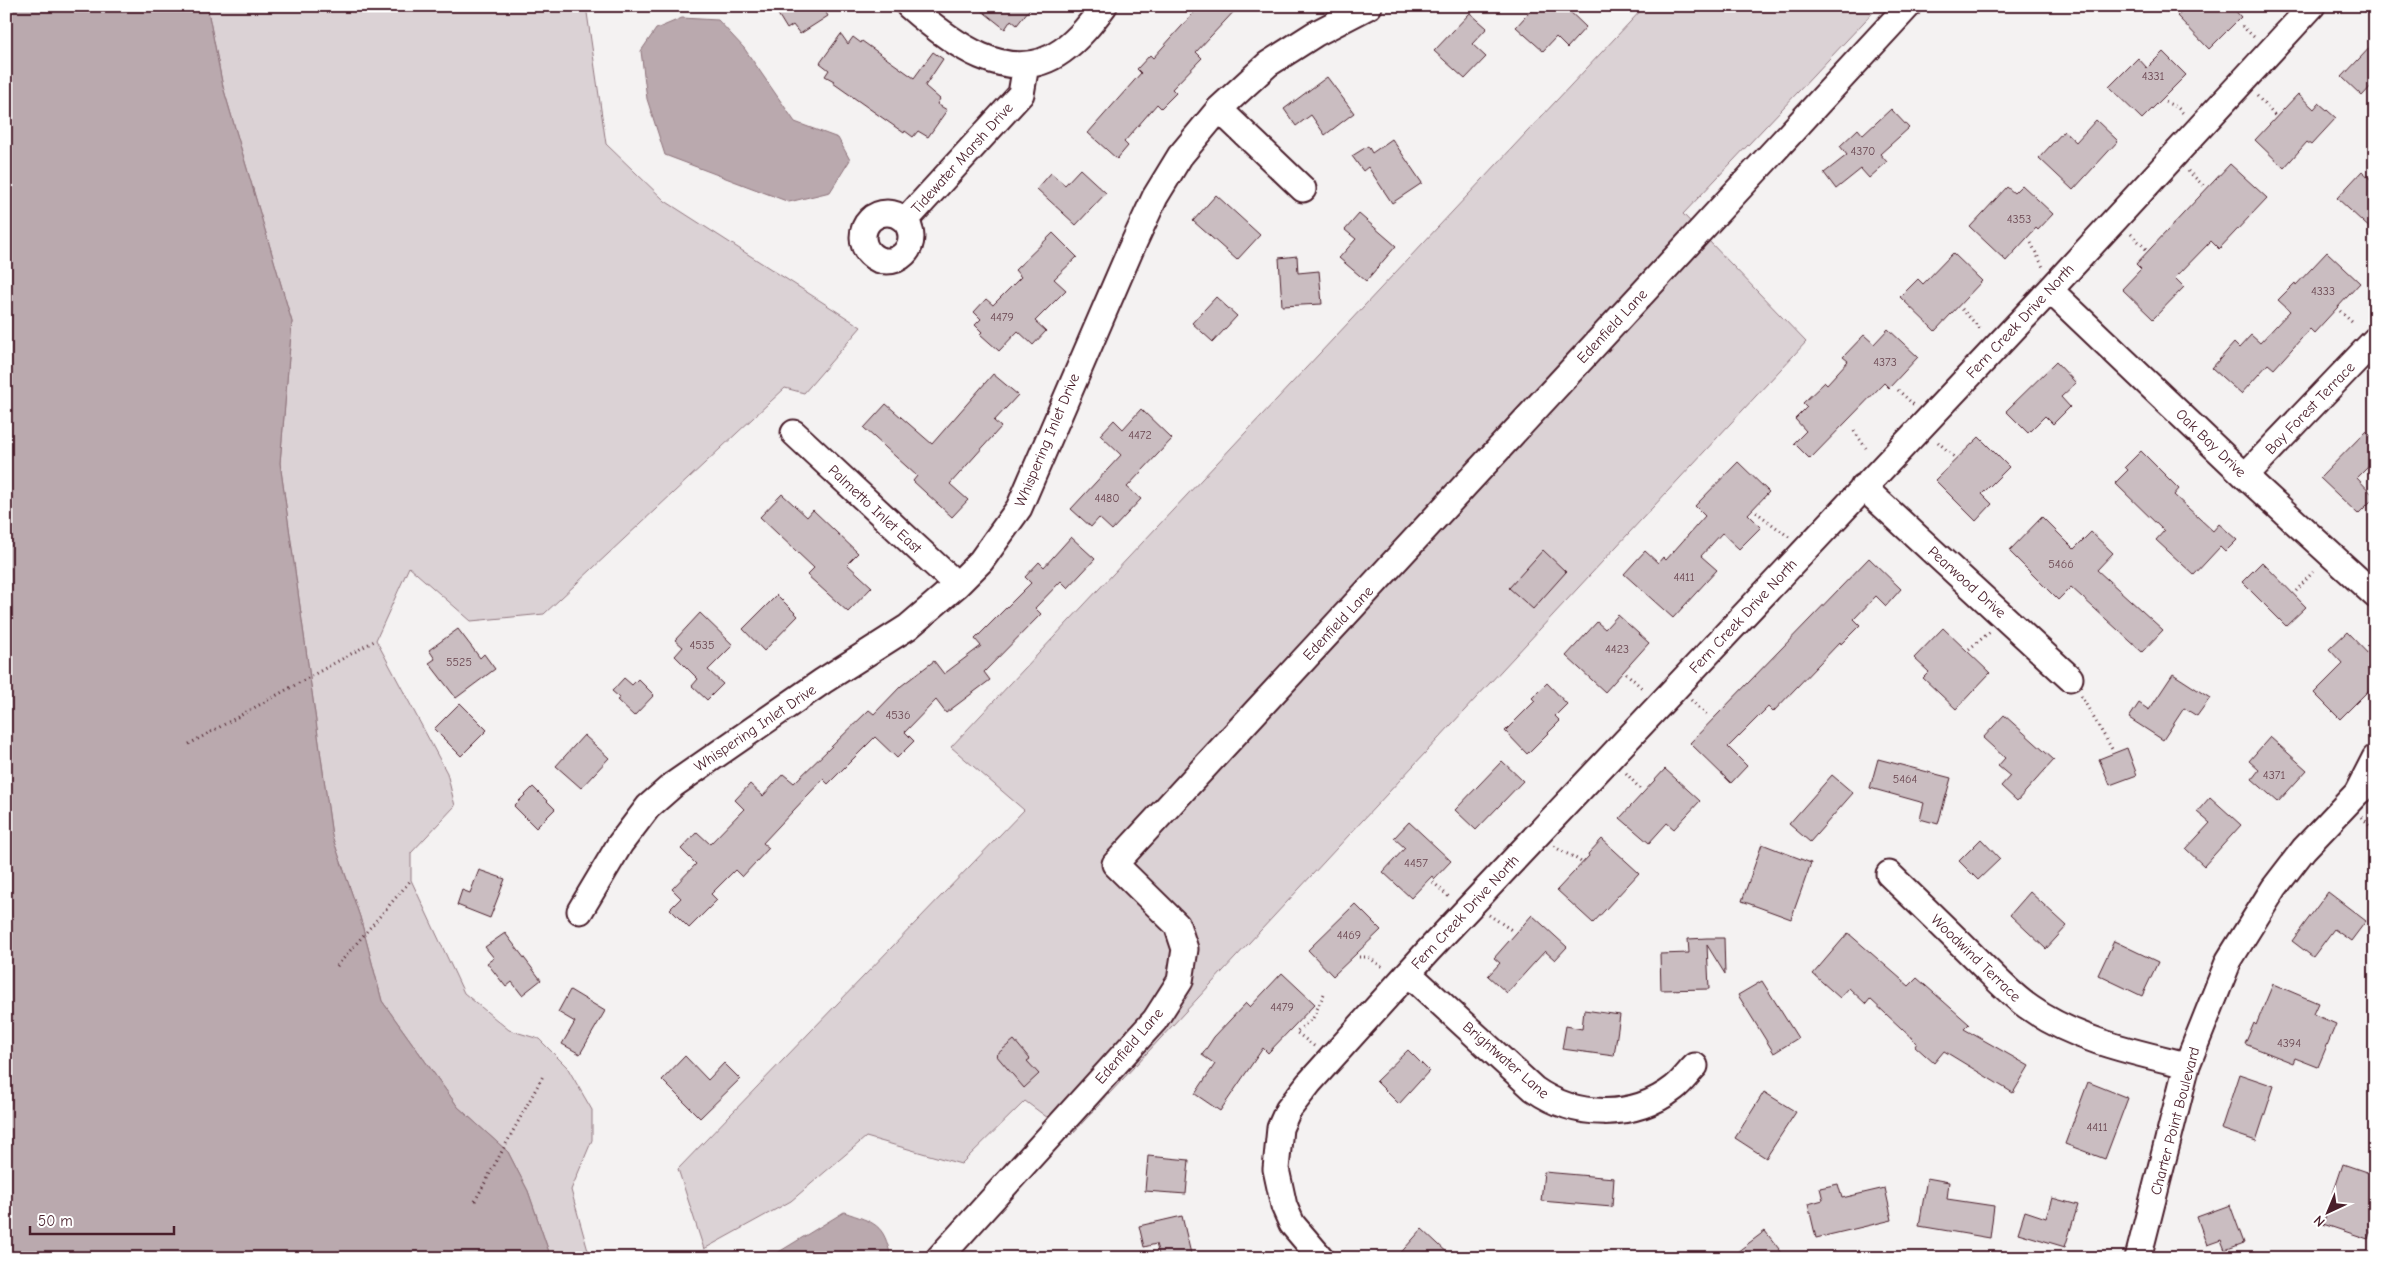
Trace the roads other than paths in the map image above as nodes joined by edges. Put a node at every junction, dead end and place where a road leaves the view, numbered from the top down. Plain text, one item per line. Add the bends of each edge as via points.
1 (909, 6) edge
2 (1104, 6) edge
3 (1369, 6) edge
4 (1908, 6) edge
5 (2312, 6) edge
6 (1026, 66) junction
7 (1220, 109) junction
8 (1303, 189) dead end
9 (905, 221) dead end
10 (2050, 290) junction
11 (2375, 340) edge
12 (794, 433) dead end
13 (2245, 476) junction
14 (1864, 487) junction
15 (957, 585) junction
16 (2375, 595) edge
17 (2070, 678) road end
18 (2375, 758) edge
19 (2366, 786) edge
20 (1889, 874) dead end
21 (580, 911) dead end
22 (1404, 978) junction
23 (2187, 1065) junction
24 (1695, 1066) dead end
25 (939, 1258) edge
26 (1321, 1258) edge
27 (2138, 1258) edge

1 - 6 street via 932,27 970,51 995,61
2 - 6 street via 1084,32 1062,52
3 - 7 street, Whispering Inlet Drive via 1315,34 1268,64
4 - 25 street, Edenfield Lane via 1115,864 1177,925 1185,949 1180,981 1155,1020
5 - 10 street, Fern Creek Drive North
6 - 9 street, Tidewater Marsh Drive via 1020,94
7 - 8 street
7 - 15 street, Whispering Inlet Drive via 1180,156 1155,197 1019,508 981,561
10 - 13 street, Oak Bay Drive
10 - 14 street, Fern Creek Drive North
11 - 13 street, Bay Forest Terrace
12 - 15 street, Palmetto Inlet East
13 - 16 street, Oak Bay Drive
14 - 17 street, Pearwood Drive
14 - 22 street, Fern Creek Drive North
15 - 21 street, Whispering Inlet Drive via 908,627 823,681 673,785 648,807 620,844
18 - 19 street, Charter Point Boulevard
19 - 23 street, Charter Point Boulevard via 2304,849 2274,888 2229,960
20 - 23 street, Woodwind Terrace via 2030,1009 2095,1039
22 - 24 street, Brightwater Lane via 1534,1089 1568,1107 1598,1112 1632,1108 1674,1088
22 - 26 street, Fern Creek Drive North via 1309,1083 1288,1110 1280,1128 1276,1169 1284,1206 1292,1224
23 - 27 street, Charter Point Boulevard

